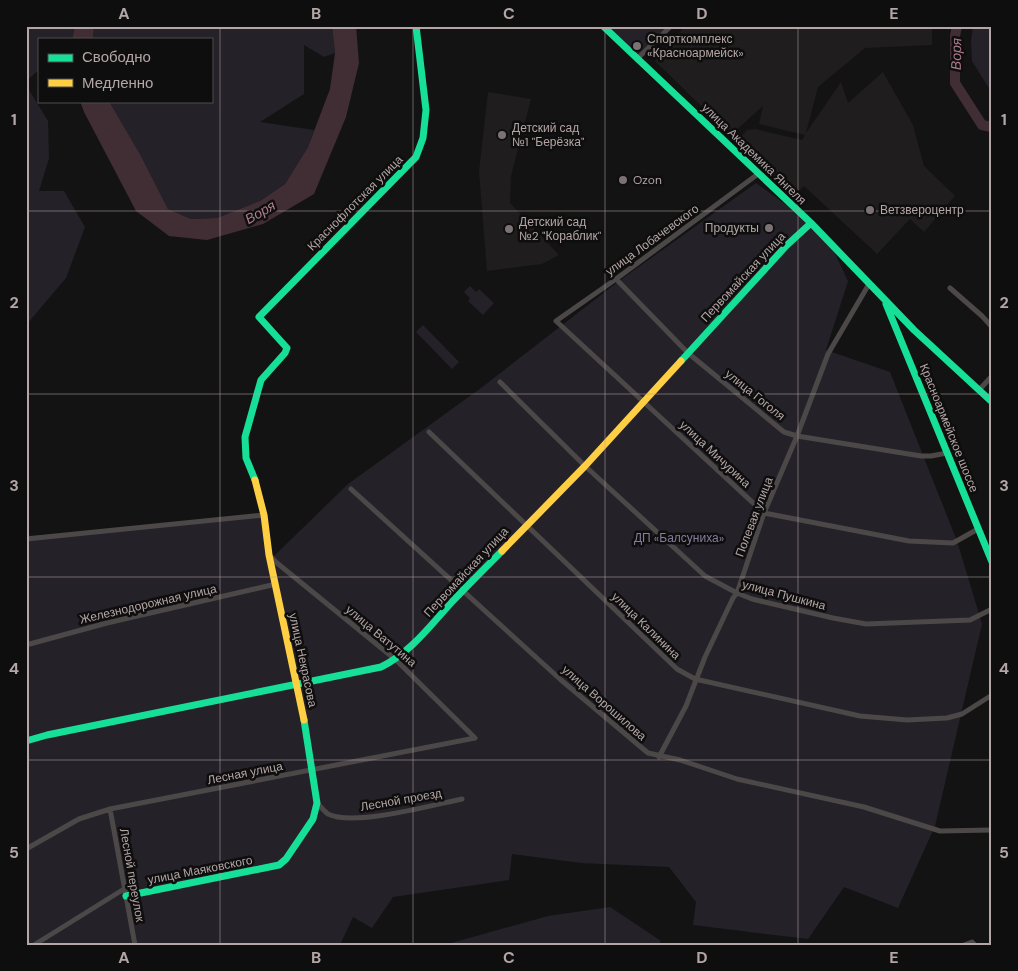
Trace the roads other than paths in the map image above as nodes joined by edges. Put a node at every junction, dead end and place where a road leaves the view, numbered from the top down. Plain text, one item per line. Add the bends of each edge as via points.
1 (416, 26) edge
2 (604, 26) edge
3 (671, 26) edge
4 (637, 59) junction
5 (758, 174) junction
6 (810, 223) junction
7 (616, 279) junction
8 (869, 284) junction
9 (950, 288) dead end
10 (884, 301) junction
11 (259, 317) joint
12 (556, 321) joint
13 (992, 327) edge
14 (914, 330) junction
15 (901, 342) junction
16 (688, 353) junction
17 (992, 376) edge
18 (500, 382) dead end
19 (979, 390) junction
20 (643, 401) junction
21 (992, 402) edge
22 (429, 432) dead end
23 (797, 436) junction
24 (947, 453) junction
25 (584, 466) junction
26 (351, 489) dead end
27 (764, 513) junction
28 (264, 515) junction
29 (526, 525) junction
30 (978, 529) junction
31 (26, 539) edge
32 (269, 555) junction
33 (992, 562) edge
34 (276, 584) junction
35 (463, 590) junction
36 (737, 593) junction
37 (992, 609) edge
38 (26, 645) edge
39 (396, 660) junction
40 (695, 679) junction
41 (297, 683) junction
42 (992, 695) edge
43 (475, 738) joint
44 (26, 741) edge
45 (659, 757) junction
46 (313, 770) junction
47 (462, 799) dead end
48 (317, 803) junction
49 (110, 809) junction
50 (992, 830) edge
51 (26, 849) edge
52 (125, 892) junction
53 (134, 944) edge
54 (34, 945) edge
55 (964, 945) edge
56 (974, 945) edge

1 - 11 street, Краснофлотская улица via 426,110 416,157
2 - 4 street, улица Академика Янгеля
3 - 4 street
4 - 5 street, улица Академика Янгеля
5 - 6 street, улица Академика Янгеля
5 - 7 street, улица Лобачевского
6 - 8 street, улица Академика Янгеля
6 - 16 street, Первомайская улица
7 - 12 street, улица Лобачевского
7 - 16 street, улица Гоголя
8 - 10 street, улица Академика Янгеля
8 - 23 street, Полевая улица via 828,354
9 - 13 street
10 - 14 street
10 - 15 street, Красноармейское шоссе
11 - 28 street, улица Некрасова via 287,348 261,380 245,437 246,458 257,484
12 - 20 street, улица Мичурина
14 - 15 street via 907,330
14 - 19 street
15 - 24 street, Красноармейское шоссе
16 - 20 street, Первомайская улица
16 - 23 street, улица Гоголя via 784,432
17 - 19 street
18 - 25 street, улица Пушкина
19 - 21 street
20 - 25 street, Первомайская улица
20 - 27 street, улица Мичурина
22 - 29 street, улица Калинина
23 - 24 street, улица Гоголя via 921,456
23 - 27 street, Полевая улица
24 - 30 street, Красноармейское шоссе
25 - 29 street, Первомайская улица
25 - 36 street, улица Пушкина via 705,576
26 - 35 street, улица Ворошилова
27 - 30 street via 909,541 953,543
27 - 36 street, Полевая улица
28 - 31 street
28 - 32 street, улица Некрасова
29 - 35 street, Первомайская улица
29 - 40 street, улица Калинина via 677,670
30 - 33 street, Красноармейское шоссе
32 - 34 street, улица Некрасова
32 - 39 street, улица Ватутина
34 - 38 street, Железнодорожная улица
34 - 41 street, улица Некрасова
35 - 39 street, Первомайская улица
35 - 45 street, улица Ворошилова via 561,680 642,749
36 - 37 street, улица Пушкина via 866,624 970,620
36 - 40 street, Полевая улица
39 - 41 street, Первомайская улица via 382,667
39 - 43 street, улица Ватутина
40 - 42 street, улица Калинина via 860,716 907,720 962,714
40 - 45 street, Полевая улица via 686,706
41 - 44 street, Первомайская улица
41 - 46 street, улица Некрасова
43 - 46 street, Лесная улица
45 - 50 street, улица Ворошилова via 680,760 737,779 864,807 940,831
46 - 48 street, улица Некрасова
46 - 49 street, Лесная улица
47 - 48 street, Лесной проезд via 364,819 328,814
48 - 52 street, улица Маяковского via 313,818 280,865
49 - 51 street, Лесная улица via 79,819
49 - 52 street, Лесной переулок
52 - 53 street, Лесной переулок
52 - 54 street, улица Маяковского
55 - 56 street via 972,942

